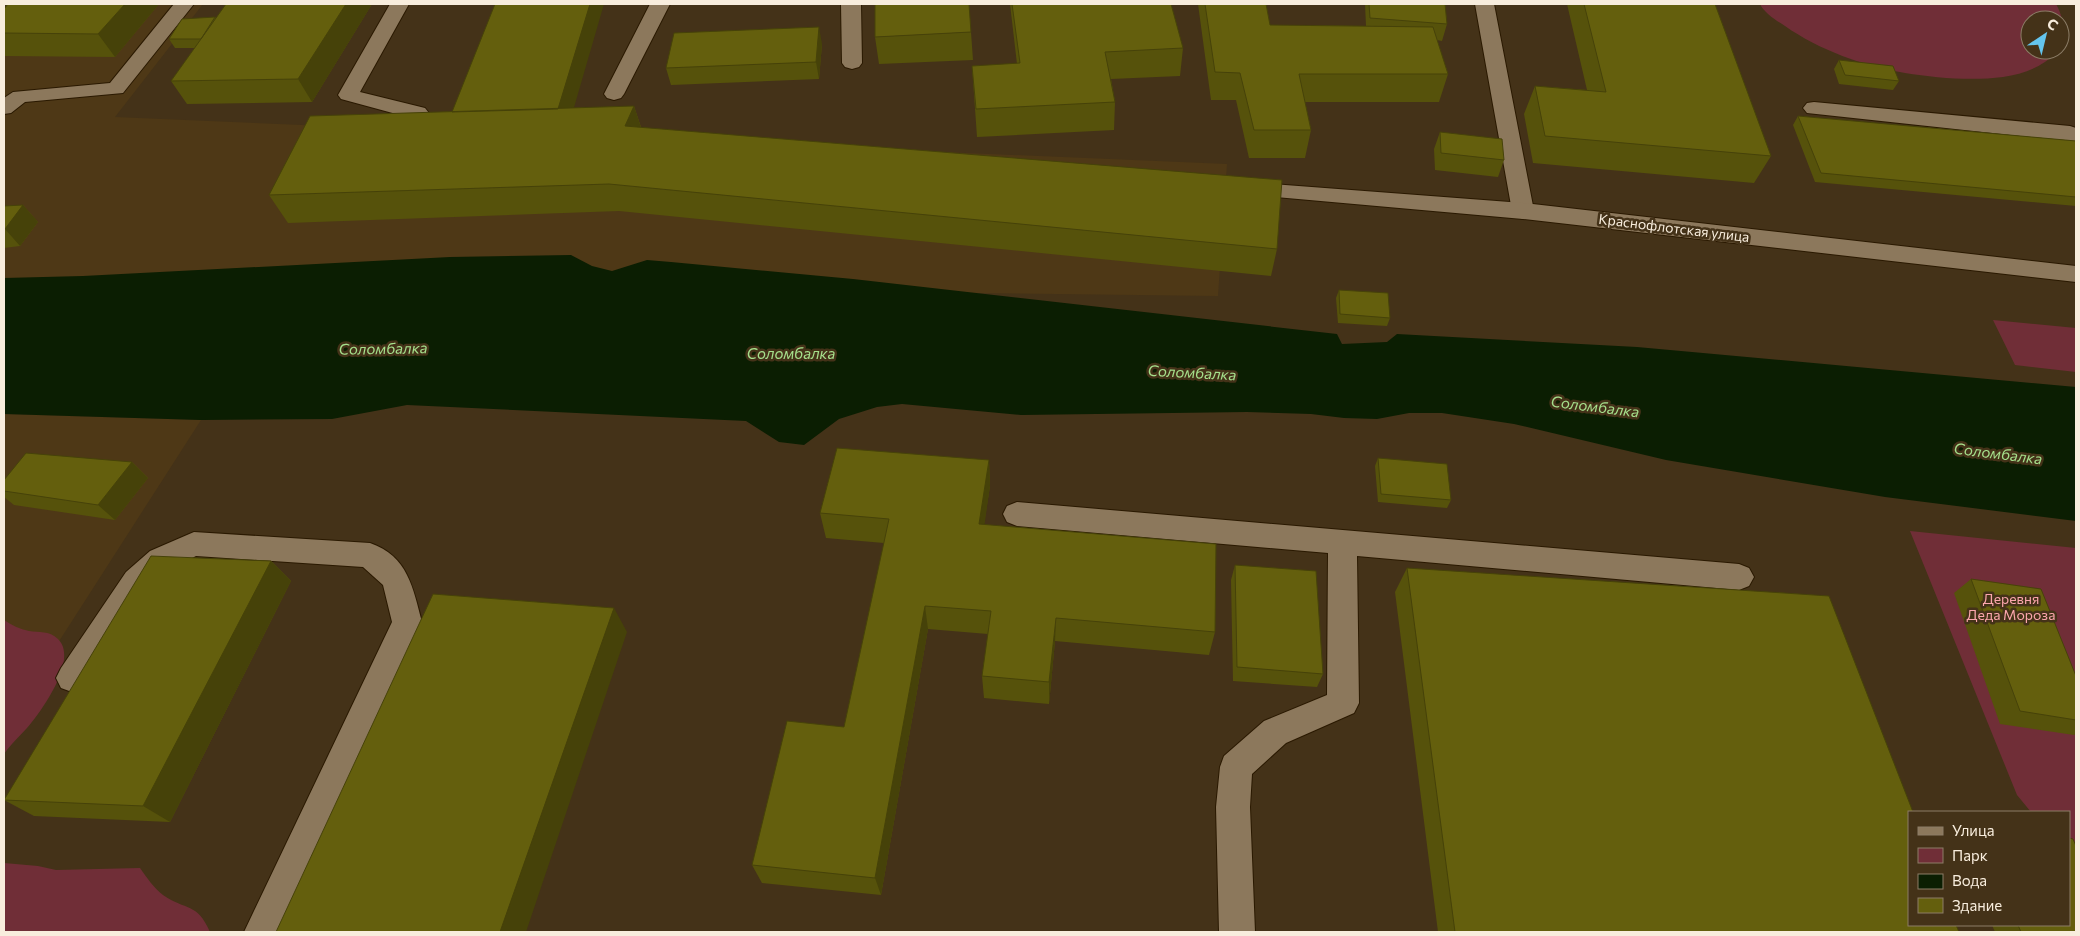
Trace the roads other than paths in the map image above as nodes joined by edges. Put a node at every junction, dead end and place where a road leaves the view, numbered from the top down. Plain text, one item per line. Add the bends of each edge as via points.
1 (184, 4) edge
2 (399, 4) edge
3 (660, 4) edge
4 (851, 4) edge
5 (1484, 4) edge
6 (852, 63) dead end
7 (614, 94) dead end
8 (4, 108) edge
9 (1814, 108) dead end
10 (418, 113) edge
11 (2076, 135) edge
12 (1262, 190) edge
13 (1523, 211) junction
14 (2076, 274) edge
15 (1017, 514) dead end
16 (1342, 542) junction
17 (1739, 577) dead end
18 (72, 678) dead end
19 (262, 932) edge
20 (1237, 932) edge

1 - 8 street via 116,89 20,96
2 - 10 street via 348,95
3 - 7 street
4 - 6 street
5 - 13 street
9 - 11 street
12 - 13 street, Краснофлотская улица
13 - 14 street, Краснофлотская улица
15 - 16 street
16 - 17 street
16 - 20 street via 1344,703 1276,732 1236,767 1233,807
18 - 19 street via 136,581 160,560 194,544 370,555 396,579 406,622

